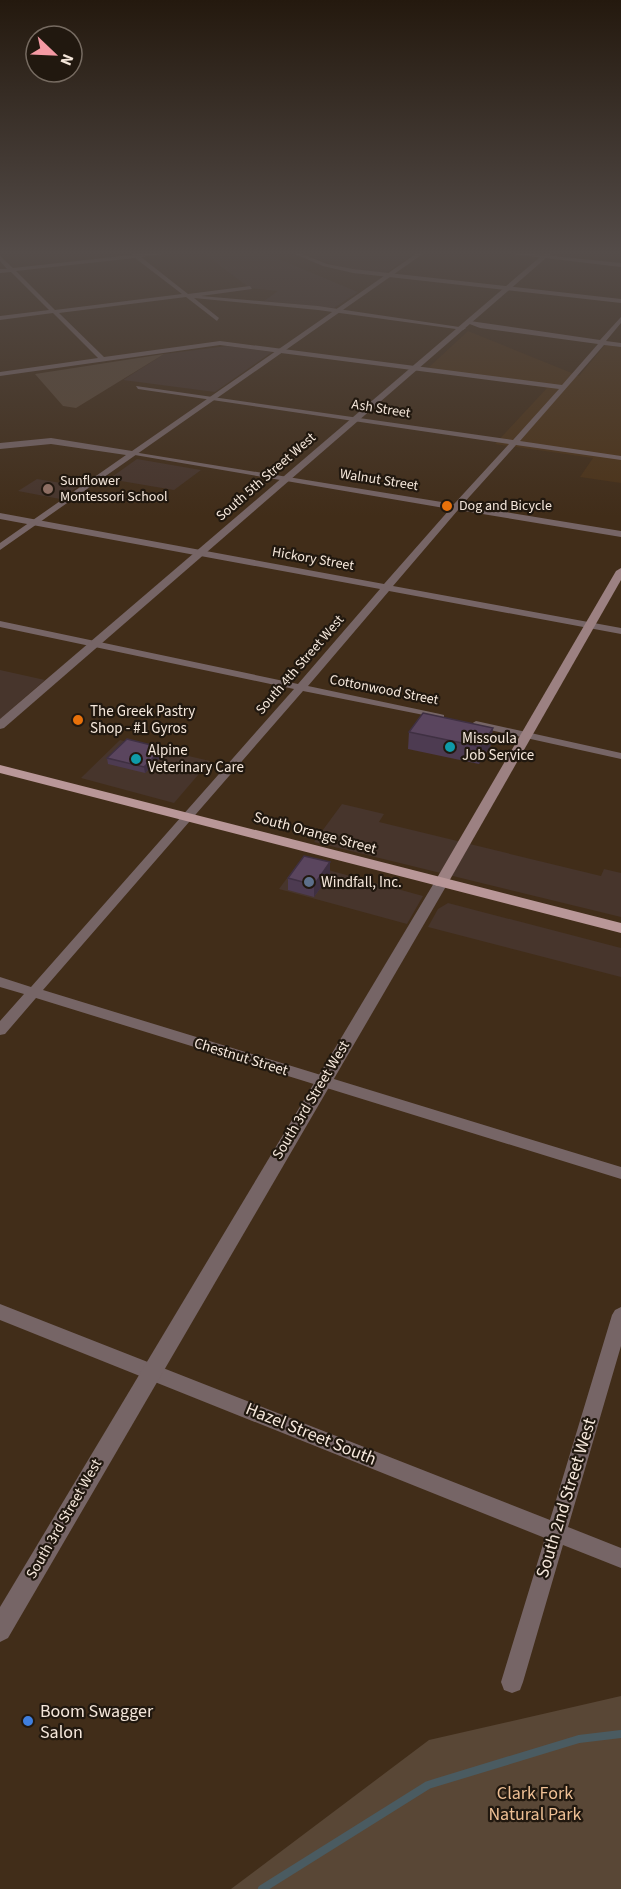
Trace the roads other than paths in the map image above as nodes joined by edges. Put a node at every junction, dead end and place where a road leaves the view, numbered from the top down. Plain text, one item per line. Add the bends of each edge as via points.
1 (82, 339) edge
2 (298, 339) edge
3 (449, 339) edge
4 (579, 339) edge
5 (603, 339) edge
6 (601, 342) junction
7 (621, 345) edge
8 (281, 351) junction
9 (103, 360) junction
10 (414, 368) junction
11 (0, 374) edge
12 (138, 387) dead end
13 (561, 387) junction
14 (213, 398) junction
15 (356, 419) junction
16 (515, 443) junction
17 (0, 446) edge
18 (133, 454) junction
19 (621, 458) edge
20 (285, 479) junction
21 (456, 506) junction
22 (0, 516) edge
23 (35, 523) junction
24 (621, 534) edge
25 (0, 547) edge
26 (200, 552) junction
27 (621, 571) edge
28 (388, 587) junction
29 (0, 624) edge
30 (590, 625) junction
31 (621, 631) edge
32 (92, 644) junction
33 (299, 688) junction
34 (458, 720) edge
35 (469, 723) edge
36 (0, 725) edge
37 (525, 735) junction
38 (621, 756) edge
39 (0, 769) edge
40 (189, 817) junction
41 (441, 883) junction
42 (621, 928) edge
43 (0, 982) edge
44 (33, 992) junction
45 (0, 1030) edge
46 (321, 1082) junction
47 (621, 1173) edge
48 (0, 1312) edge
49 (621, 1315) edge
50 (151, 1370) junction
51 (555, 1532) junction
52 (621, 1558) edge
53 (0, 1630) edge
54 (512, 1682) dead end

1 - 9 street
2 - 8 street
3 - 10 street, South 5th Street West
4 - 6 street
5 - 6 street, South 4th Street West
6 - 7 street
6 - 13 street, South 4th Street West
8 - 9 street via 220,343
8 - 10 street
8 - 14 street
9 - 11 street
10 - 13 street
10 - 15 street, South 5th Street West
12 - 14 street, Ash Street
13 - 16 street, South 4th Street West
14 - 15 street, Ash Street
14 - 18 street
15 - 16 street, Ash Street
15 - 20 street, South 5th Street West
16 - 19 street, Ash Street
16 - 21 street, South 4th Street West
17 - 18 street via 51,441
18 - 20 street, Walnut Street
18 - 23 street
20 - 21 street, Walnut Street
20 - 26 street, South 5th Street West
21 - 24 street, Walnut Street
21 - 28 street, South 4th Street West
22 - 23 street, Hickory Street
23 - 25 street
23 - 26 street, Hickory Street
26 - 28 street, Hickory Street
26 - 32 street, South 5th Street West
27 - 30 main road, South 3rd Street West
28 - 30 street, Hickory Street
28 - 33 street, South 4th Street West
29 - 32 street, Cottonwood Street
30 - 31 street, Hickory Street
30 - 37 main road, South 3rd Street West
32 - 33 street, Cottonwood Street
32 - 36 street, South 5th Street West
33 - 34 street, Cottonwood Street
33 - 40 street, South 4th Street West
35 - 37 street
37 - 38 street
37 - 41 main road, South 3rd Street West
39 - 40 main road, South Orange Street
40 - 41 main road, South Orange Street
40 - 44 street, South 4th Street West
41 - 42 main road, South Orange Street
41 - 46 street, South 3rd Street West
43 - 44 street, Chestnut Street
44 - 45 street, South 4th Street West
44 - 46 street, Chestnut Street
46 - 47 street, Chestnut Street
46 - 50 street, South 3rd Street West
48 - 50 street, Hazel Street South
49 - 51 street, South 2nd Street West
50 - 51 street, Hazel Street South
50 - 53 street, South 3rd Street West
51 - 52 street, Hazel Street South
51 - 54 street, South 2nd Street West

